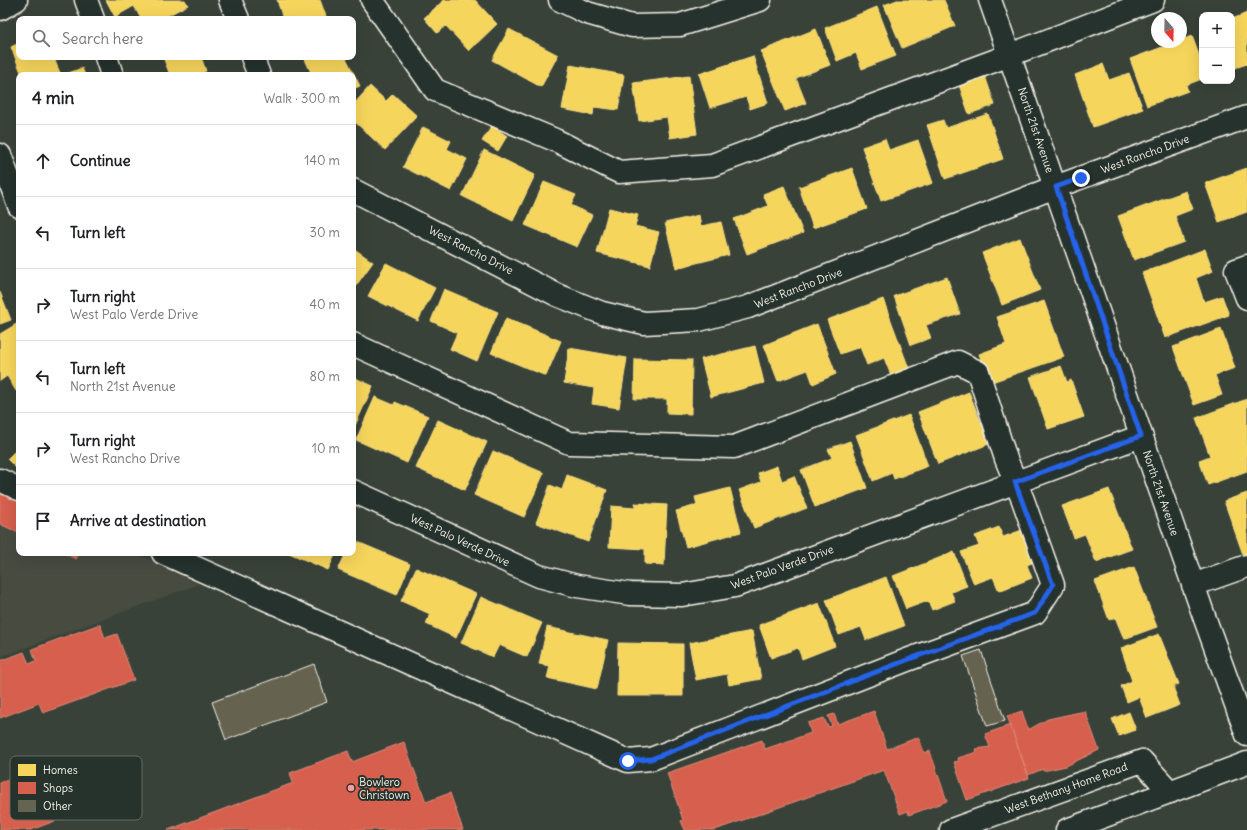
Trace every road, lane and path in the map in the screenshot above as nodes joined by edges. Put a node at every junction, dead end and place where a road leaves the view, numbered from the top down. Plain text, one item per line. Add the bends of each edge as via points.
1 (16, 0) edge
2 (86, 0) edge
3 (230, 0) edge
4 (372, 0) edge
5 (560, 0) edge
6 (760, 0) edge
7 (990, 0) edge
8 (1153, 0) edge
9 (0, 9) edge
10 (92, 16) edge
11 (237, 16) edge
12 (1010, 56) junction
13 (107, 60) edge
14 (253, 60) edge
15 (111, 72) edge
16 (258, 72) edge
17 (1247, 117) edge
18 (0, 155) edge
19 (1056, 187) junction
20 (356, 192) edge
21 (16, 198) edge
22 (1247, 266) edge
23 (1247, 298) edge
24 (356, 345) edge
25 (1141, 436) junction
26 (0, 480) edge
27 (1015, 482) junction
28 (16, 488) edge
29 (356, 492) edge
30 (170, 556) edge
31 (1247, 566) edge
32 (1193, 585) junction
33 (1247, 735) edge
34 (1247, 763) edge
35 (1170, 792) junction
36 (951, 830) edge
37 (1067, 830) edge

1 - 9 street
2 - 10 street
3 - 11 street
4 - 12 street via 435,90 555,140 619,172 712,166
5 - 6 street via 587,13 632,26 680,24
7 - 12 street, North 21st Avenue
8 - 12 street
12 - 19 street, North 21st Avenue
13 - 15 street
14 - 16 street
17 - 19 street, West Rancho Drive
18 - 21 street
19 - 20 street, West Rancho Drive via 748,307 699,320 644,323 602,313 557,295
19 - 25 street, North 21st Avenue
22 - 23 street via 1236,270
24 - 27 street via 569,443 734,447 958,362 978,372
25 - 27 street, West Palo Verde Drive
25 - 32 street, North 21st Avenue
26 - 28 street
27 - 29 street, West Palo Verde Drive via 735,586 682,595 630,594 577,586 539,576
27 - 30 street via 1053,585 1035,613 651,759 628,761
31 - 32 street
32 - 33 street, North 21st Avenue
34 - 35 street
35 - 36 street, West Bethany Home Road via 1142,761
35 - 37 street

